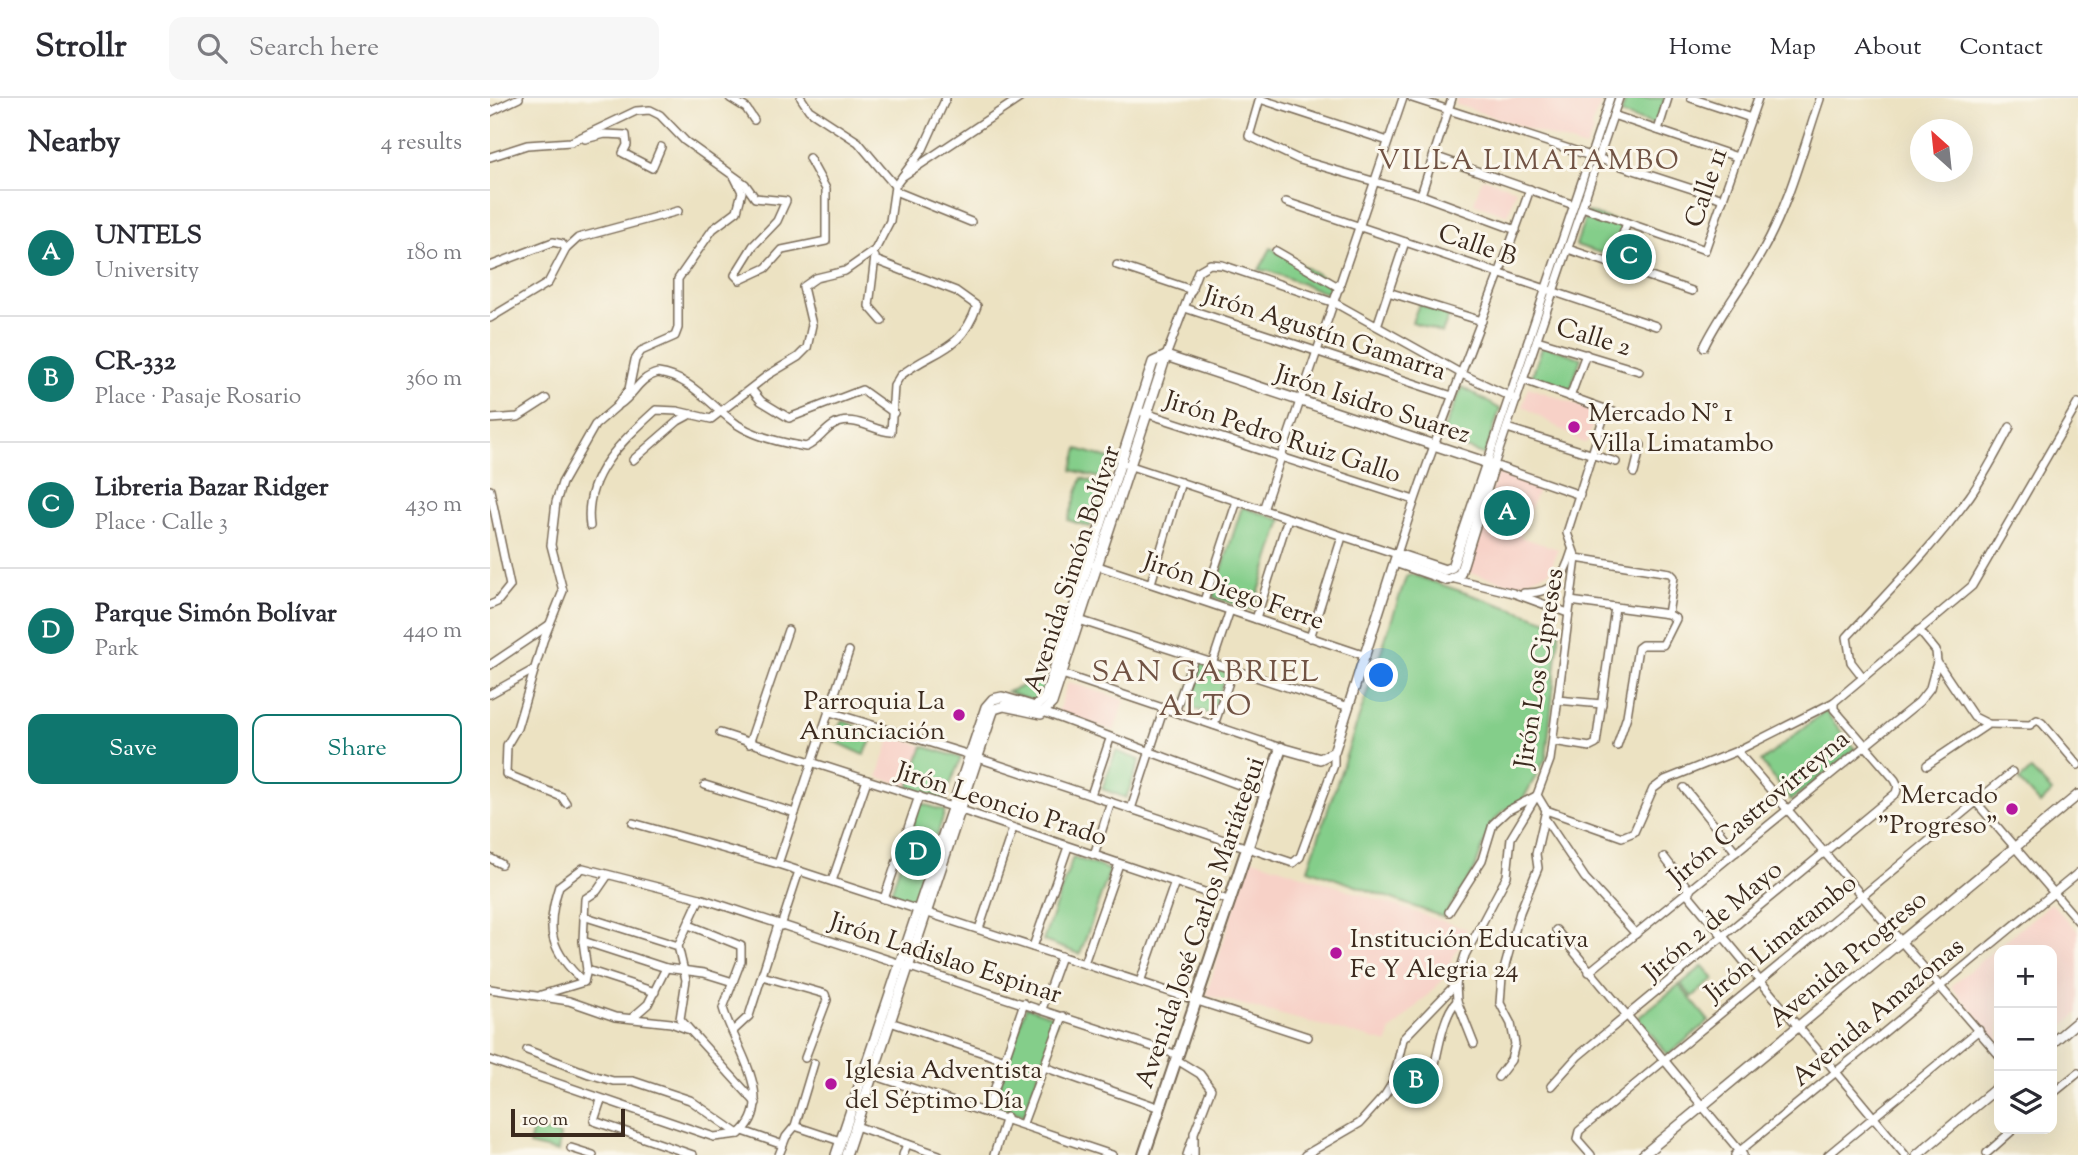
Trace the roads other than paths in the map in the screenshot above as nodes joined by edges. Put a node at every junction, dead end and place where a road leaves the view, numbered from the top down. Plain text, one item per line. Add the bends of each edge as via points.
1 (519, 98) edge
2 (730, 98) edge
3 (801, 98) edge
4 (946, 98) edge
5 (1020, 98) edge
6 (1260, 98) edge
7 (1402, 98) edge
8 (1412, 98) edge
9 (1452, 98) edge
10 (1610, 98) edge
11 (1619, 98) edge
12 (1668, 98) edge
13 (1691, 98) edge
14 (1758, 98) edge
15 (1820, 99) edge
16 (1449, 109) junction
17 (490, 112) edge
18 (1613, 115) junction
19 (1751, 118) junction
20 (754, 120) dead end
21 (1658, 130) junction
22 (1388, 141) junction
23 (571, 142) junction
24 (661, 147) dead end
25 (1434, 156) junction
26 (490, 157) edge
27 (1737, 157) junction
28 (809, 158) dead end
29 (1594, 158) junction
30 (735, 178) junction
31 (900, 178) junction
32 (1375, 182) junction
33 (895, 189) junction
34 (1530, 189) junction
35 (1421, 195) junction
36 (1723, 199) junction
37 (1286, 202) dead end
38 (1578, 206) junction
39 (678, 211) dead end
40 (971, 222) dead end
41 (1627, 223) junction
42 (1361, 227) junction
43 (1516, 230) junction
44 (1405, 242) junction
45 (566, 249) junction
46 (1568, 249) junction
47 (875, 250) junction
48 (1276, 251) dead end
49 (875, 260) junction
50 (1612, 264) junction
51 (1117, 265) dead end
52 (490, 266) edge
53 (1501, 274) junction
54 (1340, 288) junction
55 (1192, 290) junction
56 (1550, 291) junction
57 (1692, 291) dead end
58 (1388, 292) junction
59 (1335, 303) junction
60 (1185, 308) junction
61 (490, 318) edge
62 (882, 321) dead end
63 (1482, 321) junction
64 (1377, 326) junction
65 (1656, 326) dead end
66 (1538, 340) junction
67 (1704, 347) dead end
68 (1317, 352) junction
69 (1586, 354) junction
70 (1166, 356) junction
71 (1639, 371) dead end
72 (1462, 374) junction
73 (1524, 380) junction
74 (751, 390) junction
75 (1452, 396) junction
76 (1570, 397) junction
77 (1513, 399) junction
78 (546, 400) dead end
79 (1300, 401) junction
80 (2078, 403) edge
81 (616, 407) junction
82 (722, 410) junction
83 (1606, 410) junction
84 (1142, 412) junction
85 (894, 413) junction
86 (691, 414) junction
87 (1619, 414) dead end
88 (490, 419) edge
89 (2011, 427) dead end
90 (1507, 428) junction
91 (1432, 445) junction
92 (1641, 445) dead end
93 (1281, 456) junction
94 (1592, 456) junction
95 (633, 460) dead end
96 (1616, 462) dead end
97 (1125, 464) junction
98 (1491, 464) junction
99 (1634, 472) dead end
100 (1181, 482) junction
101 (490, 490) edge
102 (1580, 495) junction
103 (1414, 500) junction
104 (1237, 501) junction
105 (1263, 510) junction
106 (1288, 519) junction
107 (590, 526) dead end
108 (1342, 537) junction
109 (1574, 554) junction
110 (1396, 558) junction
111 (1093, 564) junction
112 (1455, 579) junction
113 (1151, 583) junction
114 (1513, 593) junction
115 (1204, 601) junction
116 (1570, 601) junction
117 (490, 605) edge
118 (1615, 607) junction
119 (1230, 610) junction
120 (1568, 613) junction
121 (1668, 614) junction
122 (1256, 619) junction
123 (1079, 620) junction
124 (550, 625) junction
125 (788, 630) dead end
126 (1919, 630) junction
127 (1310, 638) junction
128 (849, 651) dead end
129 (1366, 656) junction
130 (1194, 658) junction
131 (1937, 662) junction
132 (1213, 664) junction
133 (490, 665) edge
134 (533, 670) junction
135 (1233, 670) junction
136 (1058, 673) junction
137 (1863, 676) junction
138 (490, 694) edge
139 (1557, 700) junction
140 (1833, 702) junction
141 (1602, 704) junction
142 (1164, 708) junction
143 (1349, 708) junction
144 (1038, 710) junction
145 (830, 712) junction
146 (1175, 712) junction
147 (1988, 724) junction
148 (1214, 726) junction
149 (720, 733) dead end
150 (1111, 740) junction
151 (1553, 741) junction
152 (749, 744) junction
153 (1617, 746) dead end
154 (1866, 746) junction
155 (1281, 748) junction
156 (1737, 751) junction
157 (1334, 752) junction
158 (1150, 754) junction
159 (974, 756) junction
160 (812, 762) junction
161 (1927, 765) dead end
162 (2078, 765) edge
163 (2012, 772) dead end
164 (867, 780) junction
165 (705, 785) dead end
166 (1684, 788) dead end
167 (1091, 795) junction
168 (1266, 795) junction
169 (1537, 795) junction
170 (2078, 795) edge
171 (919, 796) junction
172 (1111, 802) junction
173 (1976, 802) junction
174 (566, 803) dead end
175 (957, 808) junction
176 (1131, 809) junction
177 (1789, 809) junction
178 (1546, 810) junction
179 (795, 813) junction
180 (1546, 820) junction
181 (633, 823) dead end
182 (1013, 828) junction
183 (1068, 847) junction
184 (2016, 847) junction
185 (1248, 849) junction
186 (1736, 852) junction
187 (1827, 852) junction
188 (1094, 855) junction
189 (1664, 857) dead end
190 (490, 858) edge
191 (1119, 863) junction
192 (501, 864) dead end
193 (778, 864) junction
194 (799, 871) junction
195 (2078, 873) edge
196 (608, 875) junction
197 (831, 881) junction
198 (1175, 882) junction
199 (1689, 892) junction
200 (2054, 893) junction
201 (1863, 896) junction
202 (701, 898) junction
203 (884, 898) junction
204 (1231, 901) junction
205 (922, 911) junction
206 (1448, 912) dead end
207 (583, 916) junction
208 (2078, 921) edge
209 (689, 925) junction
210 (779, 926) junction
211 (979, 929) junction
212 (1556, 930) dead end
213 (1636, 934) junction
214 (1724, 938) junction
215 (1901, 940) junction
216 (583, 942) junction
217 (678, 946) junction
218 (1033, 947) junction
219 (1061, 956) junction
220 (1084, 964) junction
221 (904, 965) junction
222 (666, 968) junction
223 (587, 970) junction
224 (686, 970) junction
225 (1589, 972) junction
226 (762, 976) junction
227 (1759, 981) junction
228 (584, 982) junction
229 (733, 982) junction
230 (1140, 982) junction
231 (1456, 984) junction
232 (1940, 986) junction
233 (490, 989) edge
234 (655, 992) junction
235 (536, 995) junction
236 (1197, 1000) junction
237 (1457, 1001) junction
238 (1024, 1003) junction
239 (1042, 1009) junction
240 (1063, 1016) junction
241 (633, 1017) junction
242 (1628, 1017) junction
243 (2078, 1021) edge
244 (890, 1022) junction
245 (1797, 1027) junction
246 (688, 1029) junction
247 (1979, 1030) junction
248 (733, 1031) junction
249 (1308, 1037) dead end
250 (2057, 1039) edge
251 (1474, 1044) dead end
252 (1994, 1049) edge
253 (527, 1050) dead end
254 (805, 1058) dead end
255 (1177, 1058) junction
256 (1663, 1059) junction
257 (490, 1060) edge
258 (1005, 1060) junction
259 (814, 1063) dead end
260 (1044, 1068) junction
261 (868, 1073) junction
262 (1835, 1073) junction
263 (2078, 1073) edge
264 (1498, 1077) dead end
265 (1431, 1082) dead end
266 (1551, 1086) dead end
267 (1994, 1090) edge
268 (2057, 1090) edge
269 (601, 1100) junction
270 (756, 1103) junction
271 (1702, 1106) junction
272 (1160, 1108) junction
273 (988, 1111) junction
274 (1006, 1117) junction
275 (1874, 1117) junction
276 (1023, 1123) junction
277 (795, 1126) junction
278 (856, 1126) junction
279 (741, 1133) junction
280 (1194, 1133) junction
281 (2008, 1134) edge
282 (840, 1141) junction
283 (907, 1144) junction
284 (783, 1145) junction
285 (571, 1148) dead end
286 (1987, 1153) edge
287 (1739, 1154) edge
288 (593, 1155) edge
289 (693, 1155) edge
290 (779, 1155) edge
291 (836, 1155) edge
292 (846, 1155) edge
293 (904, 1155) edge
294 (939, 1155) edge
295 (994, 1155) edge
296 (1112, 1155) edge
297 (1144, 1155) edge
298 (1187, 1155) edge
299 (1194, 1155) edge
300 (1306, 1155) edge
301 (1591, 1155) edge
302 (1643, 1155) edge
303 (1828, 1155) edge
304 (1905, 1155) edge
305 (1917, 1155) edge

1 - 17 street
2 - 20 street
3 - 33 street via 809,110 858,142
4 - 31 street via 923,149
5 - 31 street
6 - 22 street
6 - 32 street via 1249,136 1300,160
7 - 22 street
8 - 16 street
9 - 16 street
10 - 29 street
11 - 18 street
12 - 21 street
13 - 19 street
14 - 19 street, Calle 11
15 - 67 street via 1773,230
16 - 25 street
16 - 29 street
18 - 21 street
18 - 29 street
19 - 27 street, Calle 11
21 - 27 street
22 - 32 street
23 - 24 street via 606,134 626,135 623,153 652,168
23 - 26 street via 527,145
23 - 30 street via 636,111 650,110
25 - 34 street
25 - 35 street
27 - 36 street, Calle 11
28 - 30 street via 826,189 825,241 780,251 761,271 740,280 736,279 738,270 777,221 786,201 758,200
29 - 36 street
29 - 38 street
30 - 81 street via 742,192 737,211 713,229 678,279 675,336 641,351 629,389
31 - 33 street
32 - 35 street
32 - 42 street
33 - 40 street
33 - 47 street via 890,221
34 - 38 street
34 - 43 street
35 - 43 street
36 - 41 street, Calle 11 via 1705,250
37 - 42 street, Calle B
38 - 41 street
38 - 46 street
38 - 56 street
39 - 45 street via 578,238
41 - 50 street
42 - 44 street, Calle B
42 - 54 street
43 - 53 street
44 - 53 street, Calle B
44 - 58 street
45 - 52 street via 553,242
45 - 61 street via 548,283
46 - 50 street
46 - 56 street
47 - 49 street
47 - 74 street via 845,271 807,282 803,287 813,325 807,348
48 - 54 street
49 - 62 street via 869,306
49 - 85 street via 954,290 977,306 959,340 900,376 894,386
50 - 57 street
51 - 55 street
53 - 56 street, Calle B
53 - 63 street
54 - 59 street
55 - 59 street, Avenida Simón Bolívar via 1203,265 1236,268
55 - 60 street, Avenida Simón Bolívar
56 - 65 street, Calle B
56 - 66 street
56 - 77 street
58 - 63 street
58 - 64 street
59 - 64 street
59 - 68 street
60 - 68 street, Jirón Agustín Gamarra
60 - 70 street, Avenida Simón Bolívar
63 - 72 street
64 - 72 street
66 - 69 street, Calle 2
66 - 73 street
68 - 75 street, Jirón Agustín Gamarra
68 - 79 street
69 - 71 street, Calle 2
69 - 76 street
70 - 79 street, Jirón Isidro Suarez
70 - 84 street, Avenida Simón Bolívar
70 - 84 street, Avenida Simón Bolívar via 1153,362
72 - 75 street
72 - 77 street
73 - 76 street
73 - 77 street
74 - 82 street
74 - 85 street via 789,418 862,390
75 - 91 street
76 - 83 street
77 - 90 street
77 - 98 street
78 - 88 street via 518,416
79 - 91 street, Jirón Isidro Suarez
79 - 93 street
80 - 126 street via 1978,578
81 - 82 street via 630,397 638,383 658,373 687,383
81 - 124 street via 595,425 559,494 551,545 563,591
82 - 85 street via 730,420 778,442 806,447 836,424 866,423 891,432
82 - 86 street via 711,419
83 - 87 street
83 - 94 street, Jirón Los Cipreses
84 - 93 street, Jirón Pedro Ruiz Gallo
84 - 97 street, Avenida Simón Bolívar
86 - 95 street
86 - 107 street via 656,411 618,444 589,496
89 - 137 street via 1962,507 1907,575 1847,637 1851,662
90 - 94 street
90 - 98 street
91 - 98 street, Jirón Isidro Suarez
91 - 103 street
92 - 99 street
93 - 103 street, Jirón Pedro Ruiz Gallo
93 - 105 street
94 - 96 street
94 - 102 street, Jirón Los Cipreses
97 - 100 street
97 - 111 street, Avenida Simón Bolívar
98 - 102 street, Jirón Isidro Suarez
98 - 110 street via 1449,569
98 - 112 street
100 - 104 street
100 - 113 street
101 - 117 street via 510,586
102 - 109 street, Jirón Los Cipreses via 1567,533
103 - 110 street
104 - 105 street
104 - 115 street
105 - 106 street
106 - 108 street
106 - 122 street
108 - 110 street
108 - 127 street
109 - 114 street via 1558,583 1541,592
109 - 116 street, Jirón Los Cipreses
109 - 121 street via 1670,573 1674,577
110 - 112 street via 1447,580
110 - 129 street
111 - 113 street, Jirón Diego Ferre
111 - 123 street, Avenida Simón Bolívar
111 - 136 street, Avenida Simón Bolívar
112 - 114 street
113 - 115 street, Jirón Diego Ferre
114 - 120 street
115 - 119 street, Jirón Diego Ferre
116 - 118 street
116 - 120 street, Jirón Los Cipreses
118 - 121 street
118 - 141 street
119 - 122 street, Jirón Diego Ferre
119 - 132 street
120 - 139 street, Jirón Los Cipreses
121 - 153 street via 1676,619 1663,645 1638,648
122 - 127 street, Jirón Diego Ferre
123 - 130 street
123 - 136 street, Avenida Simón Bolívar
124 - 133 street
124 - 134 street
125 - 152 street
126 - 131 street via 1936,651
126 - 137 street
127 - 129 street, Jirón Diego Ferre
128 - 145 street
129 - 143 street
130 - 132 street
130 - 146 street
131 - 147 street via 1974,717
131 - 154 street, Jirón Castrovirreyna via 1930,688 1919,702
132 - 135 street
134 - 138 street
134 - 174 street via 517,728 507,745 506,774 562,797
135 - 143 street
135 - 148 street
136 - 142 street
136 - 144 street, Avenida Simón Bolívar via 1052,704
137 - 140 street
139 - 141 street
139 - 151 street, Jirón Los Cipreses
140 - 154 street
140 - 156 street
141 - 151 street via 1595,744
142 - 146 street
142 - 158 street
143 - 157 street
144 - 150 street
144 - 159 street, Avenida Simón Bolívar via 994,709
145 - 159 street
145 - 160 street
146 - 148 street
147 - 161 street
147 - 162 street via 2030,725 2037,720
148 - 155 street
149 - 152 street, Jirón Leoncio Prado
150 - 158 street
150 - 167 street
151 - 169 street, Jirón Los Cipreses
152 - 160 street, Jirón Leoncio Prado
154 - 177 street, Jirón Castrovirreyna
154 - 187 street, Jirón 2 de Mayo via 1899,786
155 - 157 street, Avenida José Carlos Mariátegui via 1320,760
155 - 168 main road, Avenida José Carlos Mariátegui
156 - 177 street
156 - 178 street via 1653,789 1639,824 1629,835 1622,837
157 - 185 street via 1331,775 1297,861
158 - 168 street
158 - 176 street
159 - 167 street
159 - 175 street, Avenida Simón Bolívar
160 - 164 street, Jirón Leoncio Prado
160 - 179 street
163 - 173 street, Jirón Limatambo
164 - 171 street, Jirón Leoncio Prado
164 - 197 street
165 - 179 street
166 - 186 street
167 - 172 street
168 - 185 main road, Avenida José Carlos Mariátegui
169 - 178 street, Jirón Los Cipreses
169 - 206 street via 1493,824 1477,870
169 - 231 street via 1511,838 1507,876 1465,955
170 - 184 street, Avenida Progreso
171 - 175 street, Jirón Leoncio Prado
171 - 203 street
172 - 176 street
172 - 188 street
173 - 184 street
173 - 201 street, Jirón Limatambo
175 - 182 street, Jirón Leoncio Prado
175 - 205 street, Avenida Simón Bolívar
176 - 185 street
177 - 186 street, Jirón Castrovirreyna
177 - 187 street
178 - 180 street
179 - 193 street
180 - 213 street via 1585,878
180 - 264 street via 1536,854 1538,868 1520,912 1503,977 1500,1003 1515,1044 1511,1060
181 - 193 street
182 - 183 street, Jirón Leoncio Prado
182 - 211 street
183 - 188 street, Jirón Leoncio Prado
183 - 218 street
184 - 200 street
184 - 215 street, Avenida Progreso
185 - 204 main road, Avenida José Carlos Mariátegui
186 - 199 street, Jirón Castrovirreyna
187 - 201 street
187 - 214 street, Jirón 2 de Mayo
188 - 191 street, Jirón Leoncio Prado
189 - 199 street
190 - 192 street
191 - 198 street, Jirón Leoncio Prado
191 - 220 street
193 - 194 street
194 - 197 street
194 - 210 street
195 - 200 street, Avenida Amazonas
196 - 202 street, Jirón Ladislao Espinar
196 - 207 street via 585,899
196 - 228 street, Jirón Ladislao Espinar via 583,868 559,886 553,905 555,947 565,965
197 - 203 street
198 - 204 street, Jirón Leoncio Prado
198 - 230 street
199 - 213 street, Jirón Castrovirreyna
199 - 214 street
200 - 208 street
200 - 232 street, Avenida Amazonas
201 - 215 street
201 - 227 street, Jirón Limatambo
202 - 209 street
202 - 210 street, Jirón Ladislao Espinar
203 - 205 street
204 - 236 main road, Avenida José Carlos Mariátegui
205 - 211 street
205 - 221 street, Avenida Simón Bolívar
207 - 216 street
207 - 217 street
209 - 217 street
209 - 229 street via 741,946
210 - 221 street, Jirón Ladislao Espinar
210 - 226 street
211 - 218 street
212 - 225 street
213 - 225 street, Jirón Castrovirreyna
214 - 227 street
214 - 242 street, Jirón 2 de Mayo
215 - 232 street
215 - 245 street, Avenida Progreso
216 - 222 street
216 - 223 street
217 - 224 street
218 - 219 street
219 - 220 street
219 - 239 street
220 - 230 street
221 - 238 street, Jirón Ladislao Espinar
221 - 244 street, Avenida Simón Bolívar
221 - 261 street, Avenida Simón Bolívar
222 - 224 street
222 - 234 street
223 - 228 street
223 - 234 street
224 - 229 street
224 - 246 street via 680,1018
225 - 242 street
226 - 248 street via 749,1016
226 - 254 street via 825,994 827,1000
227 - 245 street
227 - 256 street, Jirón Limatambo
228 - 235 street
229 - 248 street via 723,1008
230 - 236 street
231 - 237 street
231 - 300 street via 1403,1039 1394,1082 1376,1109
232 - 247 street
232 - 262 street, Avenida Amazonas
233 - 235 street
234 - 241 street
235 - 241 street via 569,1000 615,1017
236 - 249 street
236 - 255 main road, Avenida José Carlos Mariátegui
237 - 251 street
237 - 265 street via 1447,1011
238 - 239 street, Jirón Ladislao Espinar
238 - 258 street
239 - 240 street, Jirón Ladislao Espinar
240 - 255 street, Jirón Ladislao Espinar
240 - 260 street
241 - 246 street
242 - 256 street
242 - 266 street, Jirón 2 de Mayo via 1578,1056
243 - 250 street
244 - 258 street
244 - 261 street, Avenida Simón Bolívar
245 - 262 street
245 - 271 street, Avenida Progreso
246 - 270 street
247 - 252 street
247 - 275 street
248 - 270 street
253 - 279 street via 589,1074 633,1081 690,1100
255 - 272 main road, Avenida José Carlos Mariátegui
255 - 280 street, Jirón Ladislao Espinar via 1200,1074 1211,1089
256 - 271 street
256 - 301 street, Jirón Limatambo via 1577,1135
257 - 269 street
258 - 273 street
259 - 277 street
260 - 272 street
260 - 276 street
261 - 273 street
261 - 278 street, Avenida Simón Bolívar
261 - 282 street, Avenida Simón Bolívar
262 - 275 street
262 - 287 street, Avenida Amazonas
263 - 268 street
267 - 305 street
269 - 279 street via 714,1137
269 - 289 street via 594,1121
270 - 279 street via 754,1116
271 - 287 street
271 - 302 street, Avenida Progreso
272 - 297 main road, Avenida José Carlos Mariátegui
273 - 274 street
274 - 276 street
274 - 295 street
275 - 303 street
275 - 304 street
276 - 296 street
277 - 282 street
277 - 284 street
278 - 283 street
278 - 292 street, Avenida Simón Bolívar
279 - 284 street
280 - 298 street
280 - 299 street
281 - 286 street
282 - 291 street, Avenida Simón Bolívar
283 - 293 street
283 - 294 street
284 - 290 street
285 - 288 street

